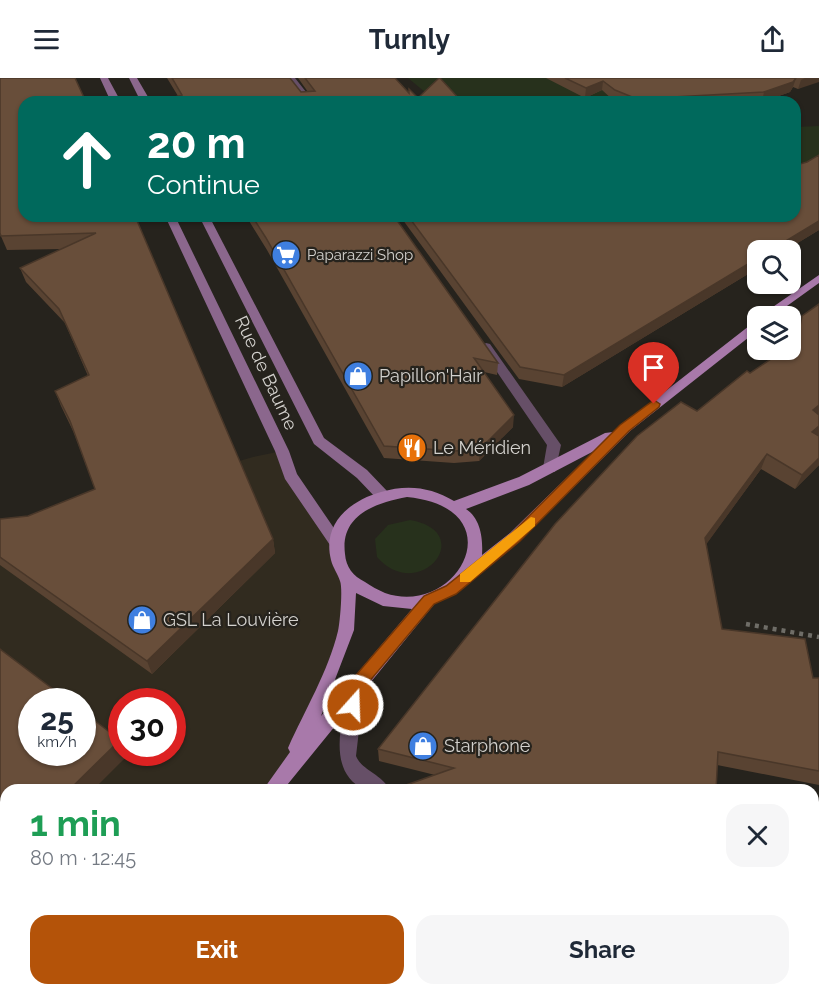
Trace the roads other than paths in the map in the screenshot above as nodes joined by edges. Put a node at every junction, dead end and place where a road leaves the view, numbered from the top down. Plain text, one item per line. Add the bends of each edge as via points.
1 (104, 78) edge
2 (134, 78) edge
3 (290, 78) edge
4 (113, 96) edge
5 (143, 96) edge
6 (304, 96) edge
7 (173, 222) edge
8 (207, 222) edge
9 (819, 278) edge
10 (780, 306) edge
11 (475, 332) edge
12 (747, 332) edge
13 (625, 428) junction
14 (550, 468) junction
15 (382, 495) junction
16 (455, 507) junction
17 (335, 541) junction
18 (467, 576) junction
19 (349, 581) junction
20 (429, 600) junction
21 (356, 687) junction
22 (288, 768) junction
23 (276, 784) edge
24 (372, 784) edge

1 - 4 main road
2 - 5 main road
3 - 6 street
7 - 17 main road, Rue de Baume via 290,475
8 - 15 main road, Rue de Baume via 319,441
9 - 10 main road
11 - 14 street via 554,445
12 - 13 main road
13 - 14 main road
13 - 18 main road via 515,537
14 - 16 main road via 524,482
15 - 16 main road via 407,492 436,497
15 - 17 main road via 351,512
16 - 18 main road via 474,532 476,555
17 - 19 main road via 339,564
18 - 20 main road via 451,590
19 - 20 main road via 365,593 385,600
19 - 22 main road via 346,630 323,693
20 - 21 main road
21 - 22 main road
21 - 24 street via 347,756 352,768
22 - 23 main road

